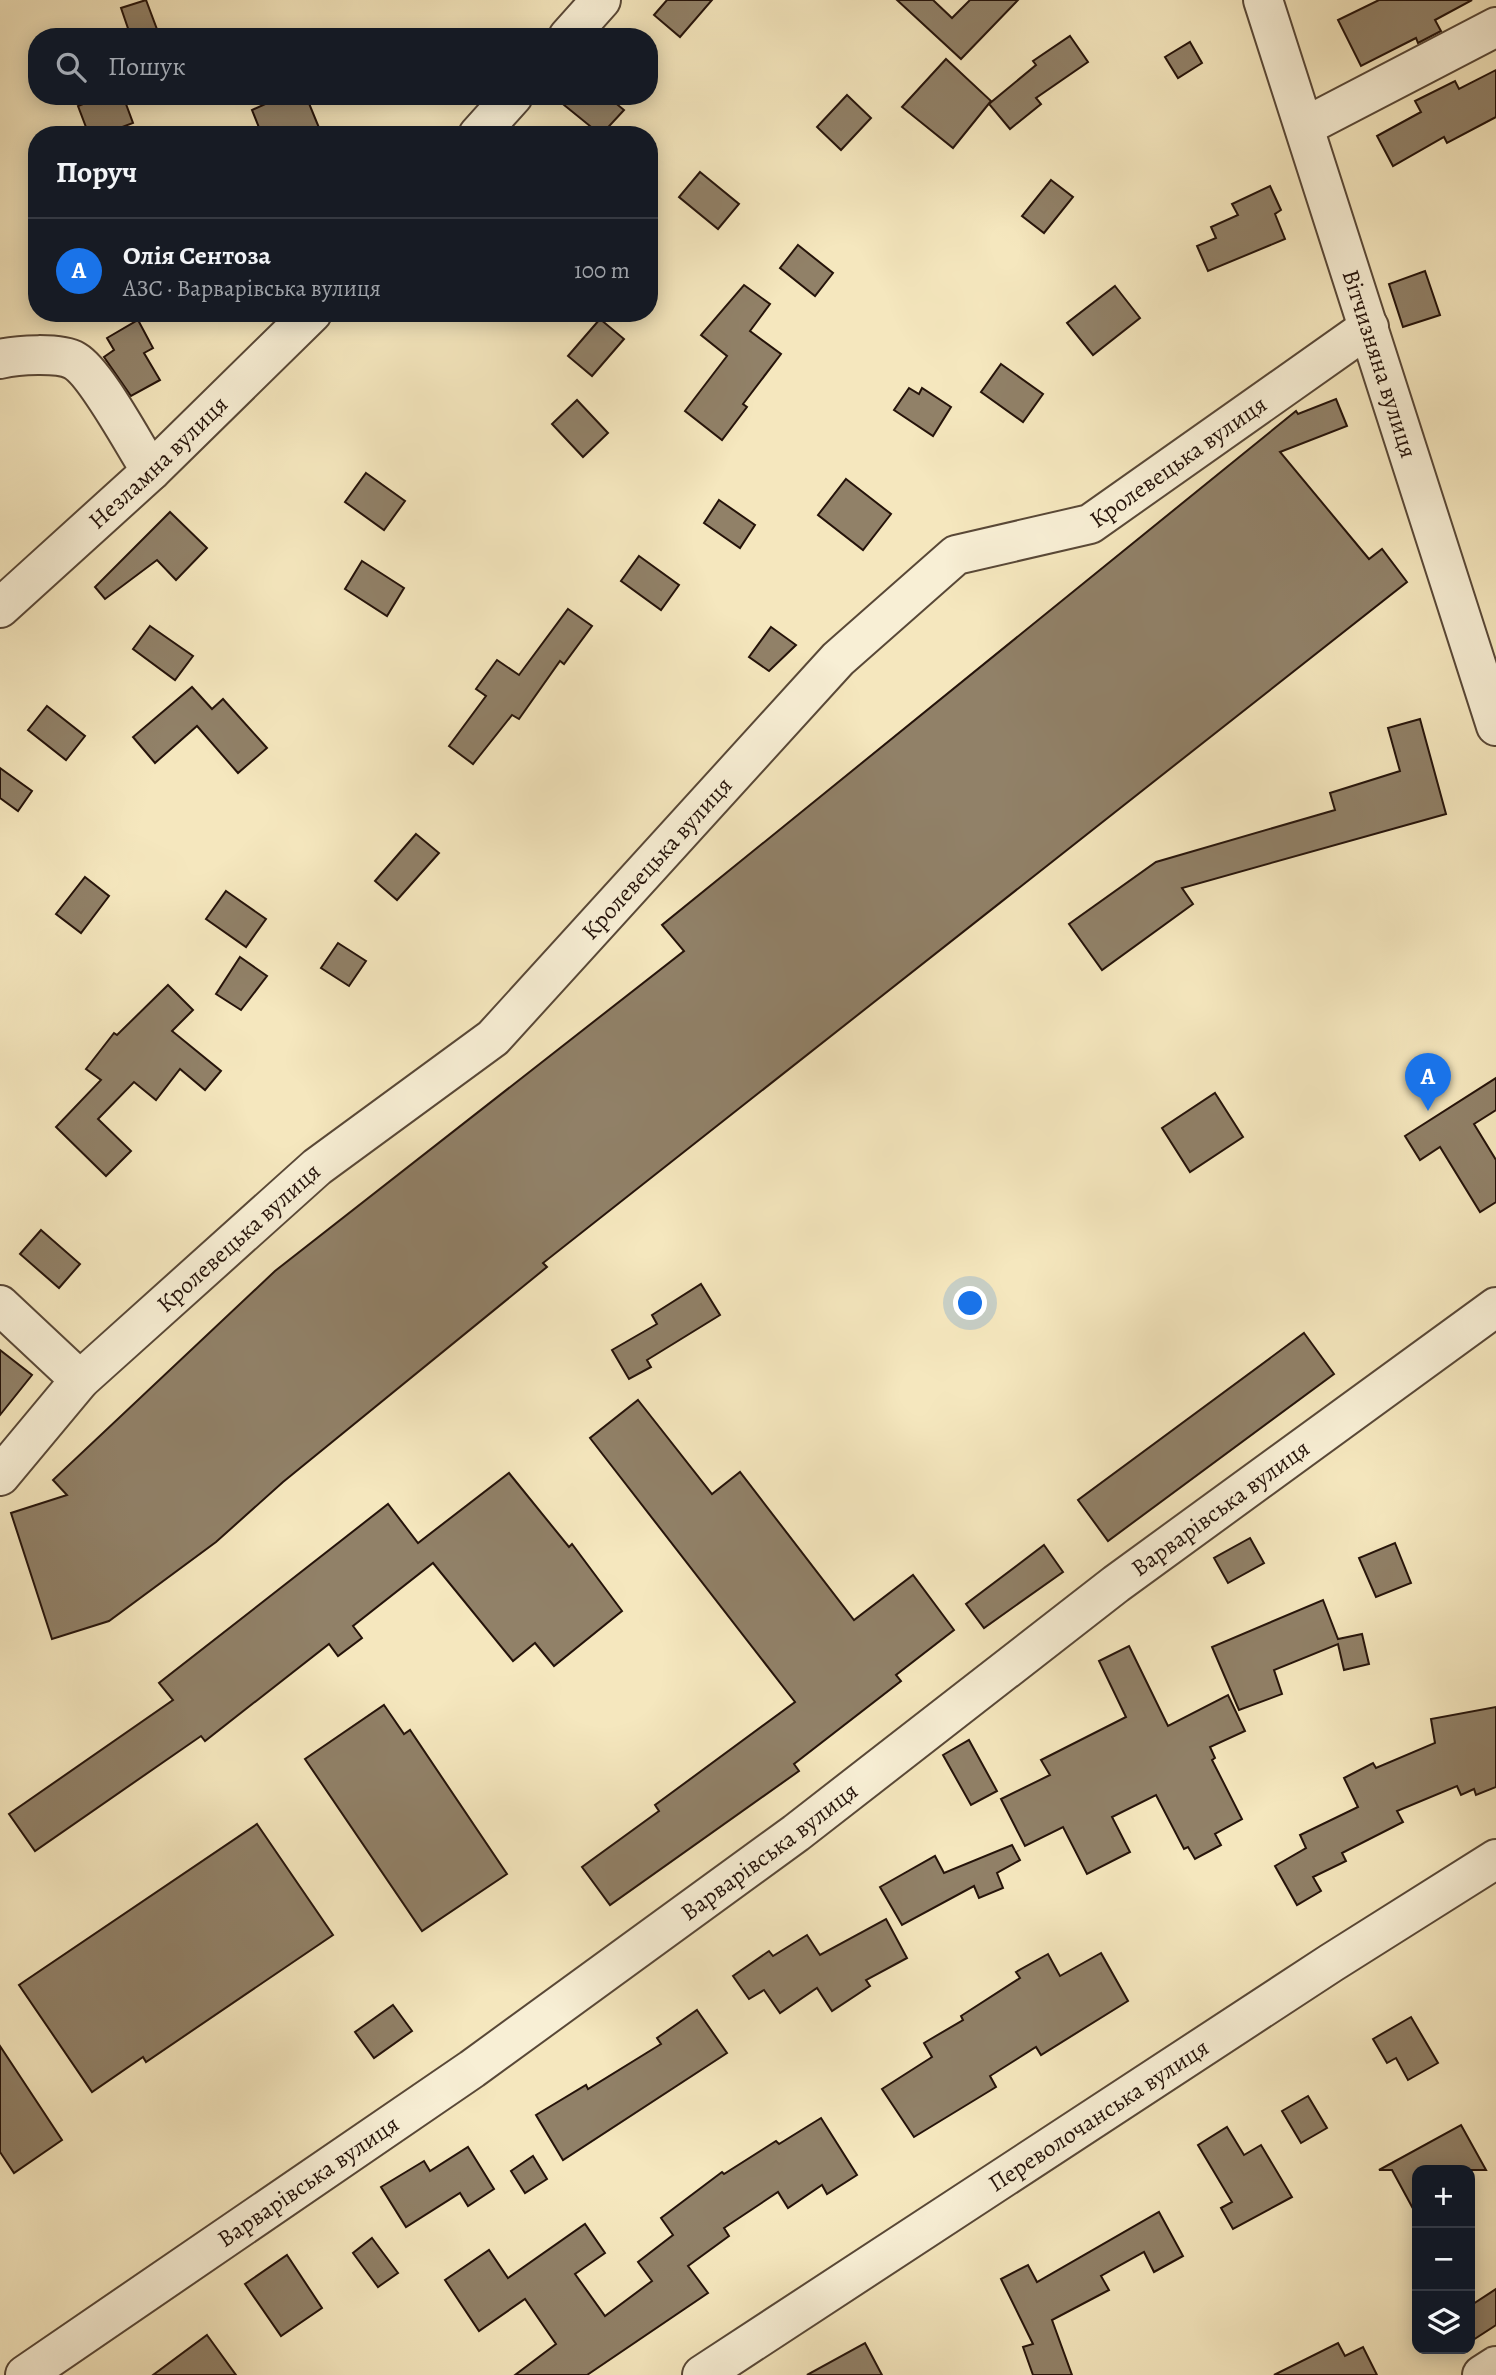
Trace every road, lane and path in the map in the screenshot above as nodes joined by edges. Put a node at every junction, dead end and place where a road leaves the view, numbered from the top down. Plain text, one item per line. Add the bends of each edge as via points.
1 (601, 0) edge
2 (1264, 0) edge
3 (1496, 27) edge
4 (576, 28) edge
5 (505, 105) edge
6 (486, 126) edge
7 (1306, 127) junction
8 (303, 322) edge
9 (1369, 327) junction
10 (0, 359) edge
11 (151, 471) junction
12 (0, 608) edge
13 (1496, 726) edge
14 (0, 1305) edge
15 (1496, 1307) edge
16 (80, 1380) junction
17 (0, 1476) edge
18 (1496, 1859) edge
19 (1496, 2366) edge
20 (25, 2375) edge
21 (702, 2375) edge
22 (1482, 2375) edge

1 - 4 street
2 - 7 street, Вітчизняна вулиця
3 - 7 street
5 - 6 street
7 - 9 street, Вітчизняна вулиця
8 - 11 street, Незламна вулиця
9 - 13 street, Вітчизняна вулиця
9 - 16 street, Кролевецька вулиця via 1090,524 956,555 838,659 493,1038 317,1167
10 - 11 street via 47,356 74,360 94,382
11 - 12 street, Незламна вулиця
14 - 16 street
15 - 20 street, Варварівська вулиця via 1116,1584 796,1833 472,2070
16 - 17 street, Кролевецька вулиця
18 - 21 street, Переволочанська вулиця
19 - 22 street

